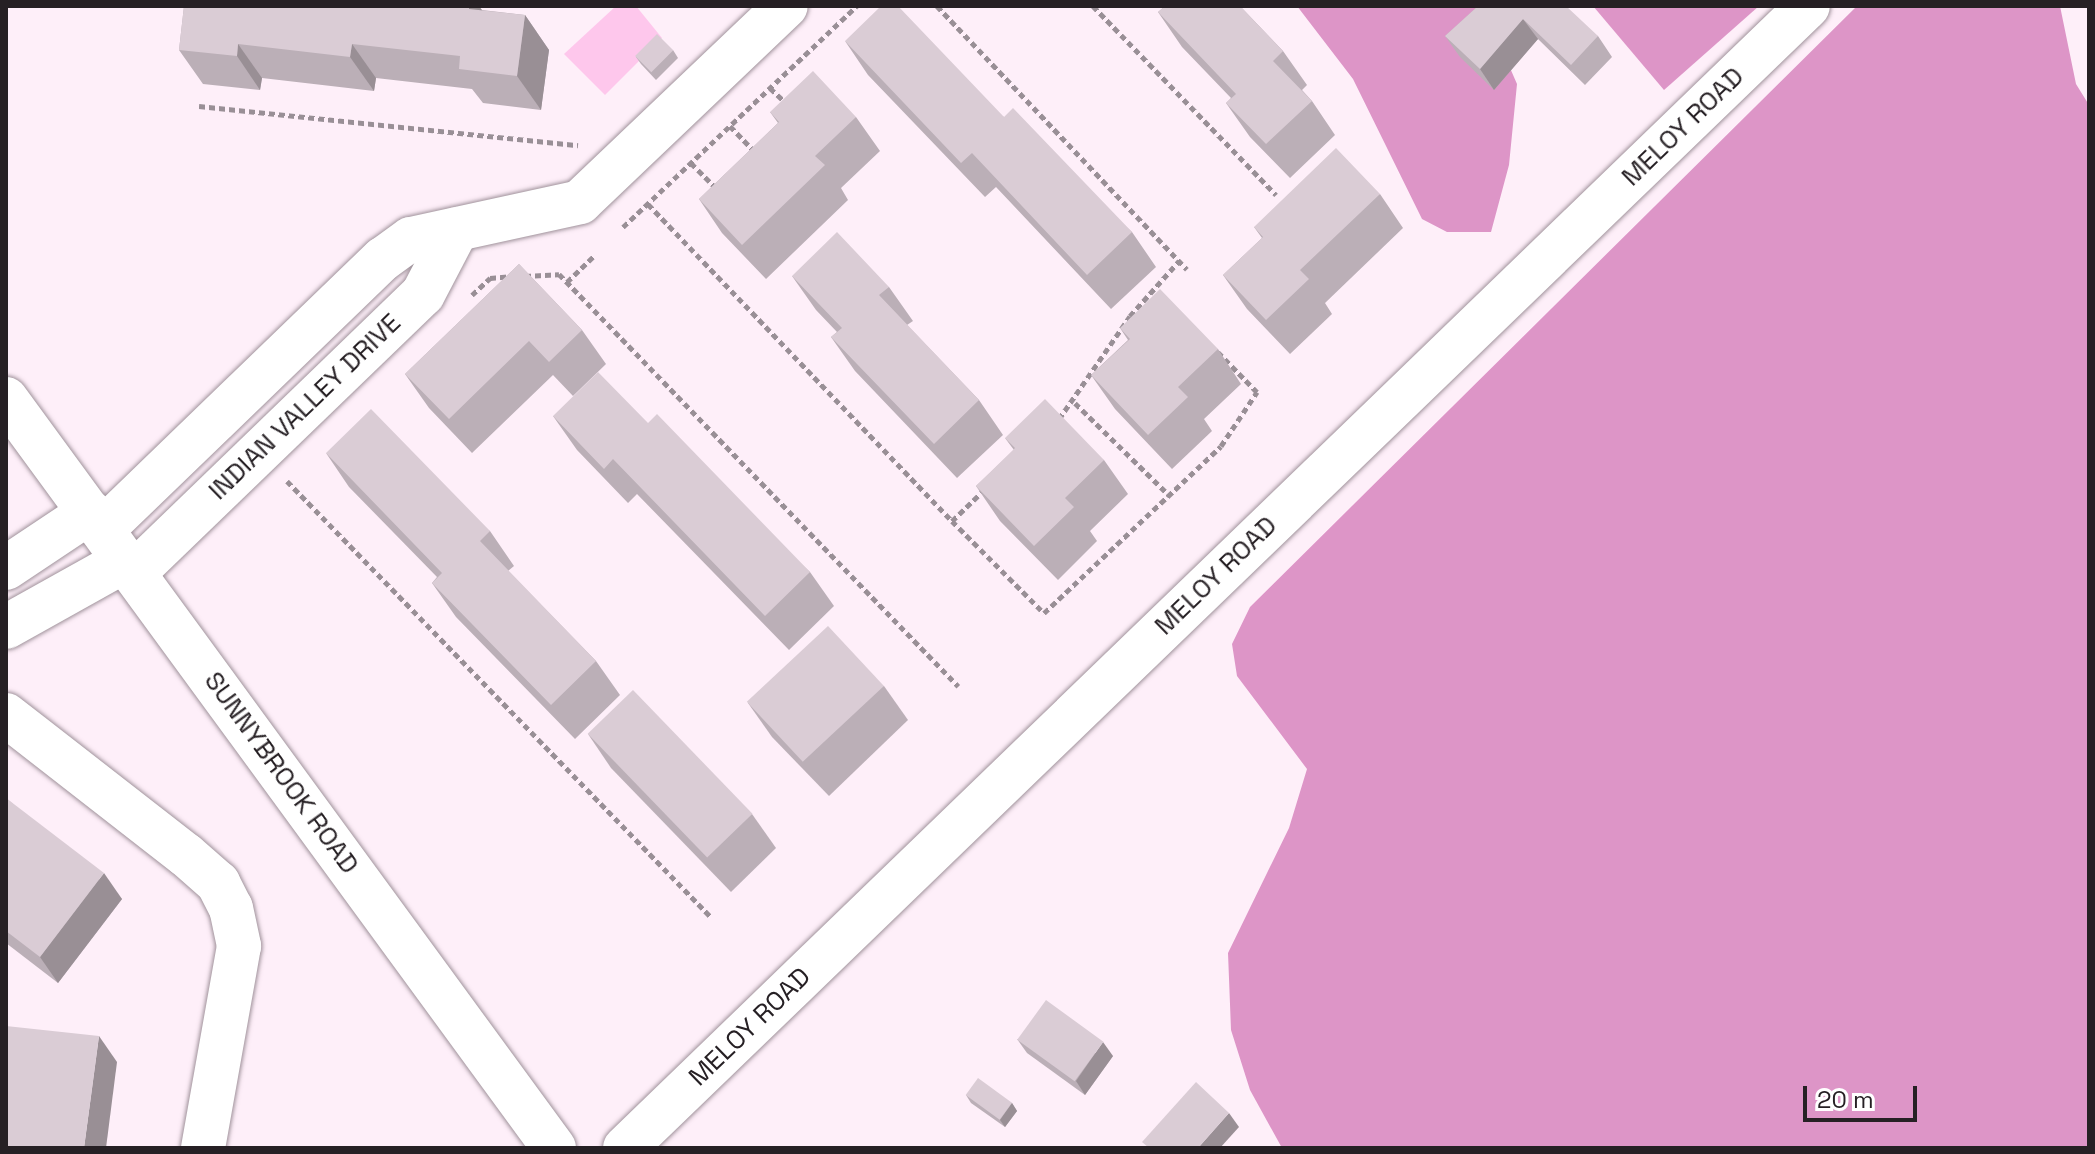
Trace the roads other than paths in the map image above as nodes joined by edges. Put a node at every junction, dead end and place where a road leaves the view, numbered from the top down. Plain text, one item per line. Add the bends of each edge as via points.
1 (786, 6) edge
2 (1808, 6) edge
3 (6, 399) edge
4 (113, 544) junction
5 (6, 568) edge
6 (6, 627) edge
7 (6, 715) edge
8 (203, 1148) edge
9 (554, 1148) edge
10 (625, 1148) edge

1 - 4 street, INDIAN VALLEY DRIVE via 580,202 411,239 383,259
2 - 10 street, MELOY ROAD
3 - 4 street, SUNNYBROOK ROAD
4 - 5 street
4 - 6 street
4 - 9 street, SUNNYBROOK ROAD
7 - 8 street via 186,855 218,883 231,908 239,946

